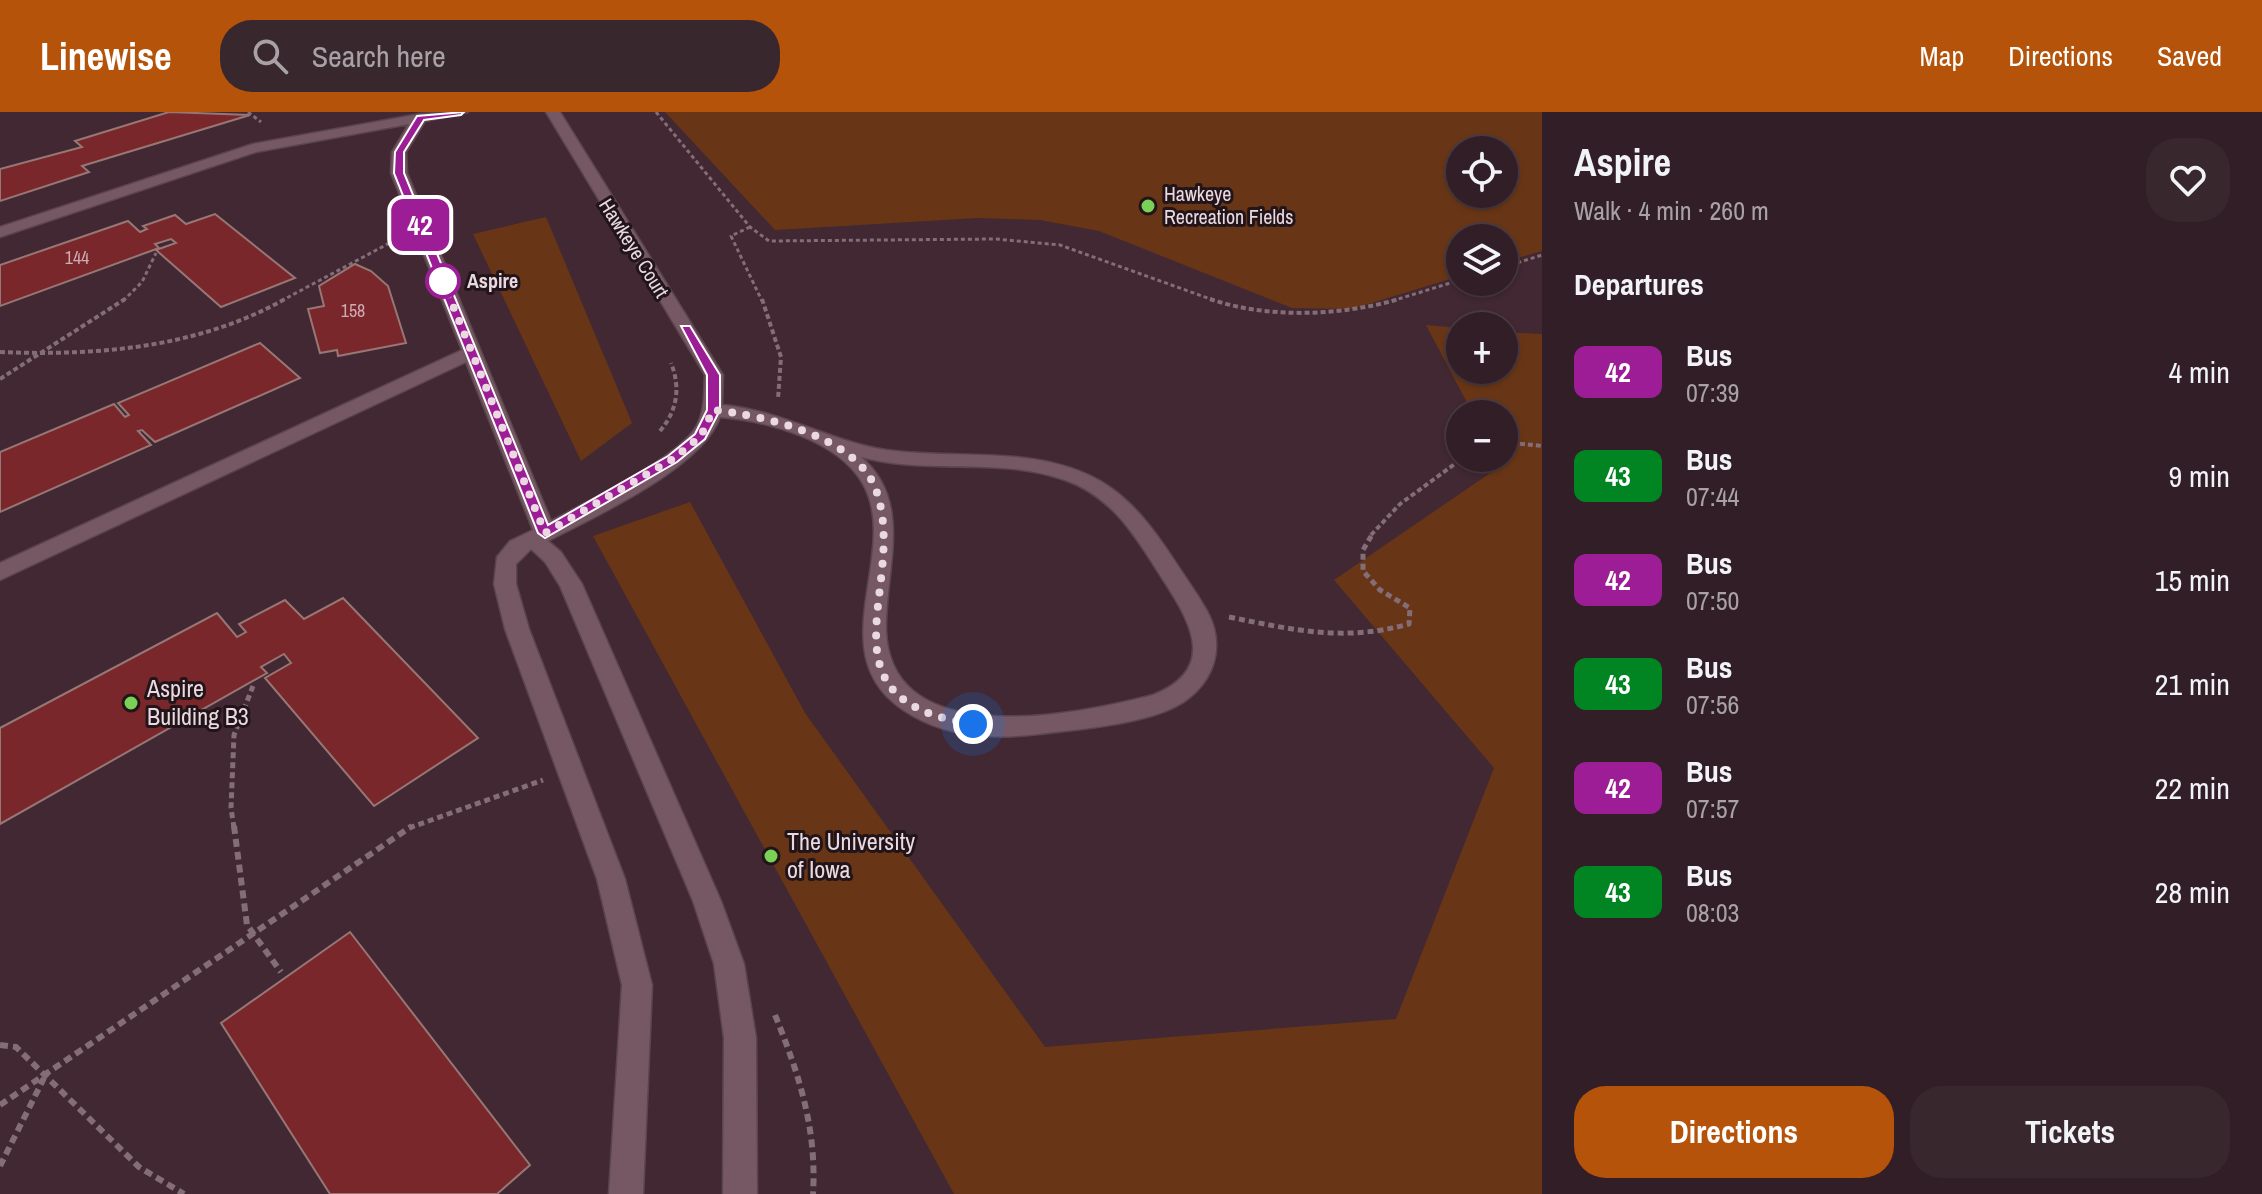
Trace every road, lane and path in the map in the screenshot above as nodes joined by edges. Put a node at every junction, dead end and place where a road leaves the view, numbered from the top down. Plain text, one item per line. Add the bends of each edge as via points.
1 (248, 112) edge
2 (461, 112) edge
3 (553, 112) edge
4 (656, 112) edge
5 (420, 118) junction
6 (265, 125) dead end
7 (750, 227) junction
8 (0, 232) edge
9 (401, 237) dead end
10 (156, 253) dead end
11 (1542, 255) edge
12 (1518, 263) edge
13 (1446, 284) edge
14 (0, 352) edge
15 (473, 352) junction
16 (42, 353) junction
17 (667, 356) dead end
18 (0, 379) edge
19 (713, 410) junction
20 (772, 419) junction
21 (823, 438) junction
22 (652, 440) dead end
23 (1518, 443) edge
24 (1542, 446) edge
25 (1446, 471) edge
26 (539, 537) junction
27 (0, 572) edge
28 (1193, 610) junction
29 (253, 686) dead end
30 (569, 769) junction
31 (254, 934) junction
32 (281, 972) dead end
33 (769, 1000) dead end
34 (0, 1045) edge
35 (46, 1074) junction
36 (0, 1105) edge
37 (0, 1166) edge
38 (184, 1194) edge
39 (626, 1194) edge
40 (740, 1194) edge
41 (813, 1194) edge

1 - 6 path
2 - 5 street
3 - 19 street, Hawkeye Court via 714,375
4 - 7 path
5 - 8 street via 253,148
5 - 15 street via 399,152 399,173
7 - 13 path via 769,241 785,243 996,239 1060,245 1228,305 1276,311 1361,310
7 - 20 path via 731,236 778,348 783,384
9 - 16 path via 236,323 121,351
10 - 16 path via 142,282 118,306
11 - 12 path
14 - 16 path
15 - 26 street
15 - 27 street
16 - 18 path
17 - 22 path via 678,380 677,399 668,423
19 - 20 street
19 - 26 street via 701,436 673,459
20 - 21 street
21 - 28 street via 887,457 1012,465 1092,483 1127,509
21 - 28 street via 876,487 884,522 876,657 894,688 932,715 990,726 1025,726 1140,708 1174,696 1193,678 1206,653 1205,633
23 - 24 path
25 - 28 path via 1391,512 1362,546 1360,565 1373,585 1410,608 1409,624 1372,634 1301,631
26 - 30 street via 518,546 505,563 505,584
26 - 40 street via 571,584 729,964 740,1038
29 - 31 path via 234,735 231,808 240,892
30 - 31 path via 412,826
30 - 39 street via 611,879 637,985
31 - 32 path
31 - 35 path
33 - 41 path via 805,1088 817,1160
34 - 35 path via 16,1047
35 - 36 path
35 - 37 path
35 - 38 path via 139,1167

